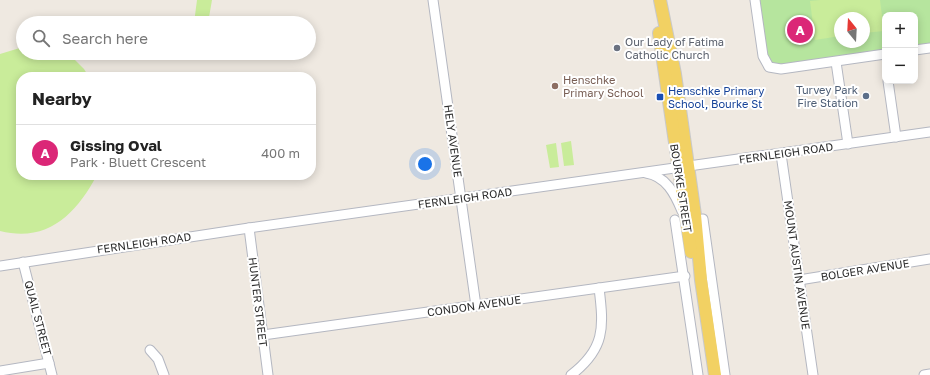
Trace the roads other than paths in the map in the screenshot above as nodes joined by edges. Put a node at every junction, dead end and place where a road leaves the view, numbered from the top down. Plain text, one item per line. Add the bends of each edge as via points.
1 (432, 0) edge
2 (656, 0) edge
3 (660, 0) edge
4 (755, 0) edge
5 (930, 48) edge
6 (918, 50) edge
7 (882, 57) edge
8 (836, 62) junction
9 (888, 84) edge
10 (930, 132) edge
11 (896, 137) junction
12 (848, 144) junction
13 (781, 154) junction
14 (683, 168) junction
15 (643, 173) junction
16 (461, 198) junction
17 (703, 219) dead end
18 (675, 220) dead end
19 (249, 228) junction
20 (690, 246) junction
21 (930, 259) edge
22 (23, 262) junction
23 (0, 266) edge
24 (685, 276) junction
25 (706, 279) junction
26 (799, 280) junction
27 (599, 288) junction
28 (476, 306) junction
29 (263, 335) junction
30 (150, 350) dead end
31 (49, 363) junction
32 (0, 371) edge
33 (930, 374) edge
34 (52, 375) edge
35 (164, 375) edge
36 (268, 375) edge
37 (571, 375) edge
38 (698, 375) edge
39 (708, 375) edge
40 (715, 375) edge
41 (724, 375) edge
42 (813, 375) edge
43 (924, 375) edge

1 - 16 street, HELY AVENUE
2 - 14 main road, BOURKE STREET
3 - 14 main road, BOURKE STREET via 675,74
4 - 8 street via 763,56 769,67 781,69
5 - 6 street
7 - 8 street
8 - 12 street
9 - 11 street
10 - 11 street, FERNLEIGH ROAD
11 - 12 street, FERNLEIGH ROAD
12 - 13 street, FERNLEIGH ROAD
13 - 14 street, FERNLEIGH ROAD
13 - 26 street, MOUNT AUSTIN AVENUE
14 - 15 street, FERNLEIGH ROAD
14 - 20 main road, BOURKE STREET
14 - 25 main road, BOURKE STREET via 695,215
15 - 16 street, FERNLEIGH ROAD
15 - 20 street via 661,179 674,194 683,215
16 - 19 street, FERNLEIGH ROAD
16 - 28 street, HELY AVENUE
17 - 25 street, BOURKE STREET
18 - 24 street, BOURKE STREET
19 - 22 street, FERNLEIGH ROAD
19 - 29 street, HUNTER STREET
20 - 39 main road, BOURKE STREET
21 - 26 street, BOLGER AVENUE
22 - 23 street, FERNLEIGH ROAD
22 - 31 street, QUAIL STREET
24 - 27 street, CONDON AVENUE
24 - 38 street, BOURKE STREET
25 - 40 main road, BOURKE STREET
25 - 41 street, BOURKE STREET
26 - 42 street, MOUNT AUSTIN AVENUE
27 - 28 street, CONDON AVENUE
27 - 37 street via 603,317 600,339 586,362
28 - 29 street, CONDON AVENUE
29 - 36 street, HUNTER STREET
30 - 35 street via 158,359
31 - 32 street
31 - 34 street, QUAIL STREET
33 - 43 street

